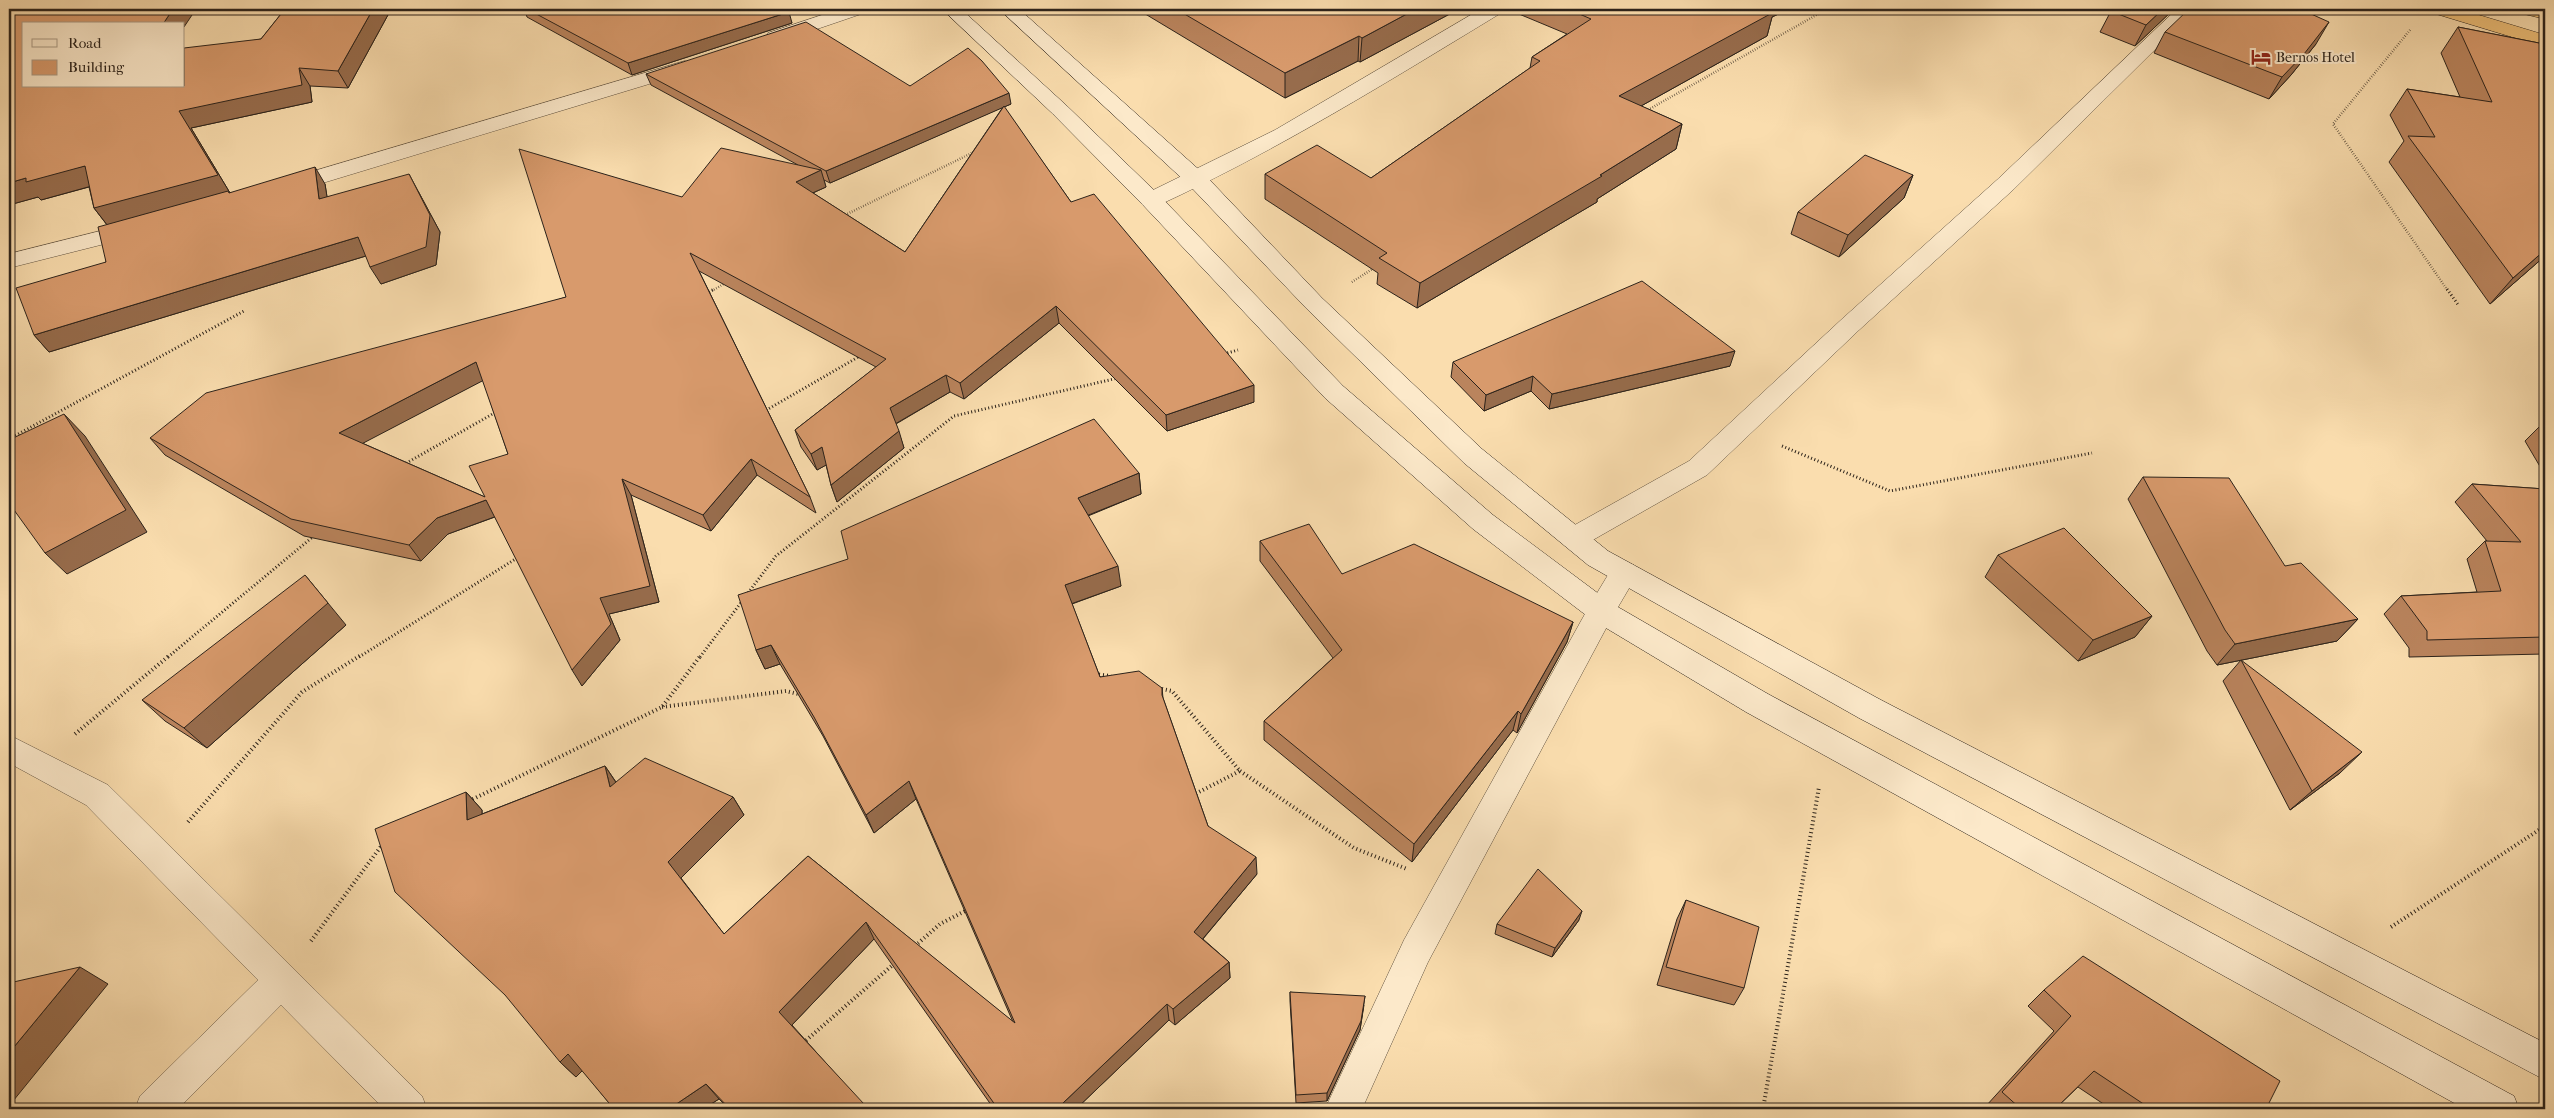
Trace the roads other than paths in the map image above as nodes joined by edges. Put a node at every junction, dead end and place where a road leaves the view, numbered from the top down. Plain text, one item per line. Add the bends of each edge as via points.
1 (857, 9) edge
2 (951, 9) edge
3 (1008, 9) edge
4 (1494, 9) edge
5 (2187, 9) edge
6 (2440, 9) edge
7 (2527, 9) edge
8 (2545, 14) edge
9 (2545, 41) edge
10 (755, 44) edge
11 (699, 63) edge
12 (1197, 180) junction
13 (265, 193) edge
14 (1151, 200) junction
15 (156, 224) edge
16 (9, 261) edge
17 (1574, 538) junction
18 (1624, 573) junction
19 (1601, 611) junction
20 (9, 748) edge
21 (282, 980) junction
22 (2545, 1062) edge
23 (153, 1109) edge
24 (410, 1109) edge
25 (1343, 1109) edge
26 (2501, 1109) edge

1 - 10 street
2 - 14 street
3 - 12 street
4 - 12 street via 1321,114
5 - 17 street via 2006,184 1698,468
6 - 9 highway
7 - 8 highway
11 - 13 street
12 - 14 street
12 - 17 street via 1314,303 1473,456
14 - 19 street via 1334,392 1483,522
15 - 16 street
17 - 18 street via 1598,558
18 - 19 street
18 - 22 street via 1870,710
19 - 25 street via 1416,951
19 - 26 street via 1757,703
20 - 21 street via 97,794
21 - 23 street
21 - 24 street

